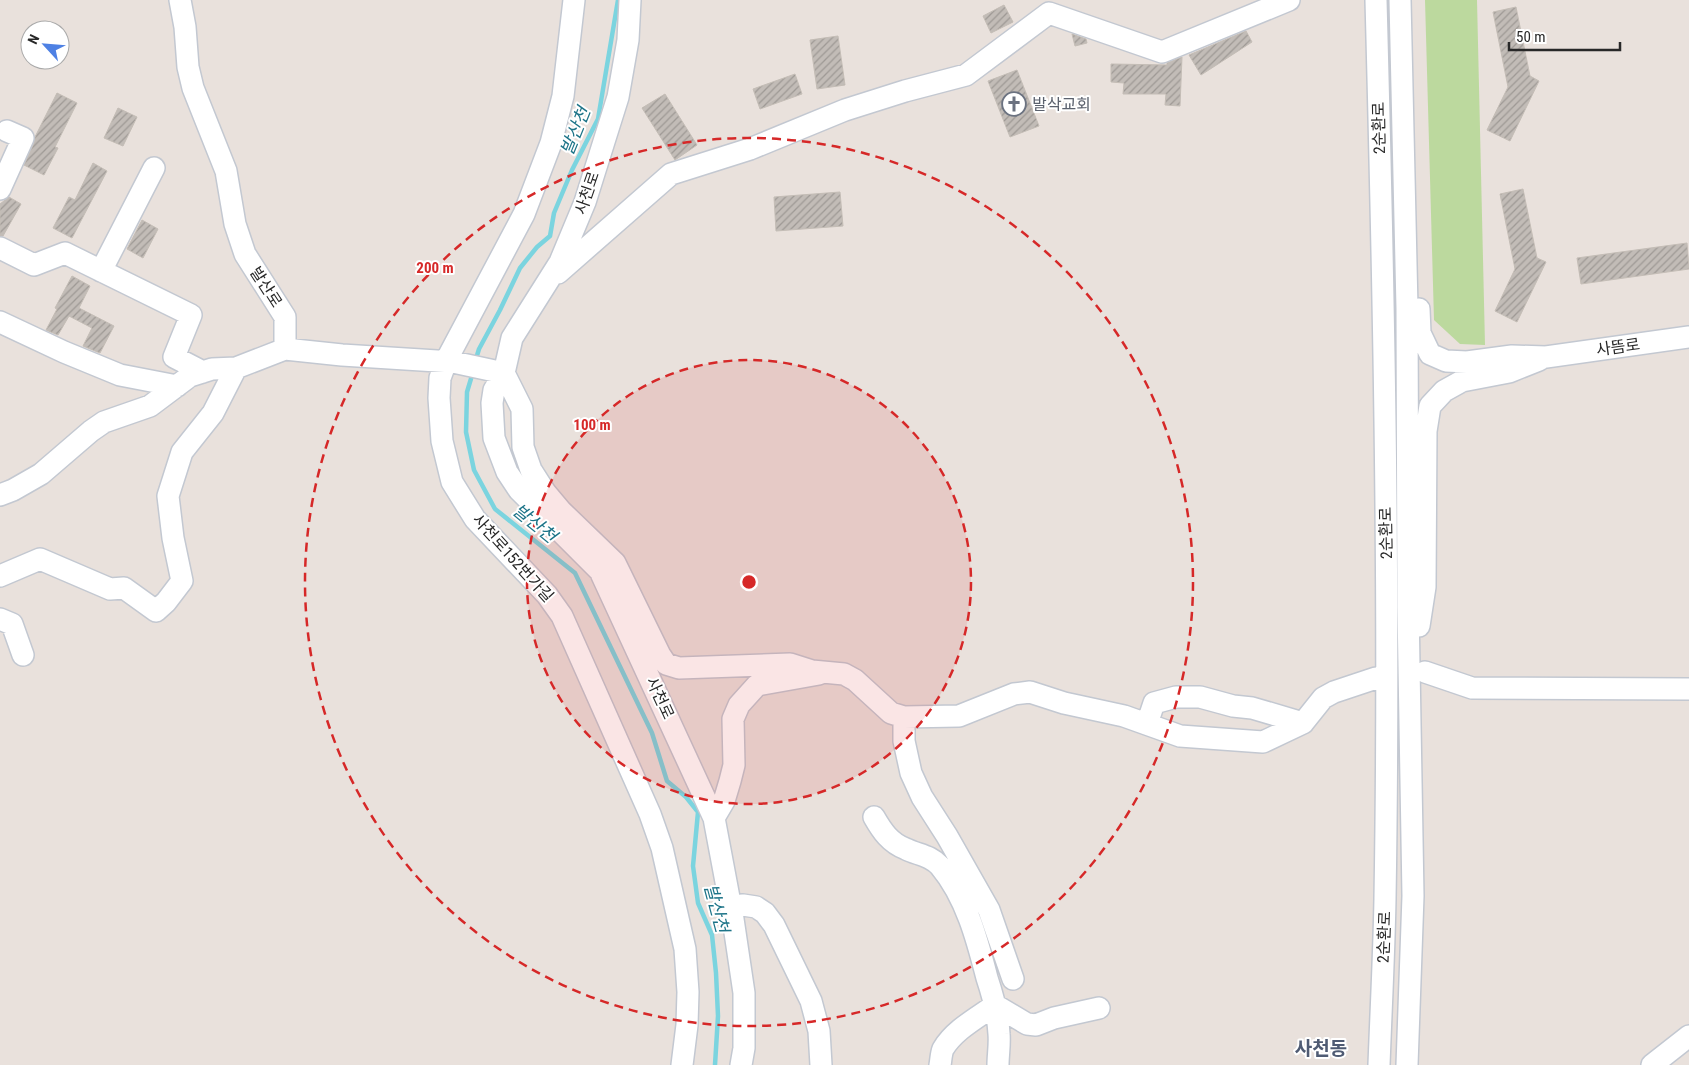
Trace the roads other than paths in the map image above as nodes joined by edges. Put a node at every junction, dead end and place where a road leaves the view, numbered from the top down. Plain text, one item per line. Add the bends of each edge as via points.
1 (180, 0) edge
2 (574, 0) edge
3 (630, 0) edge
4 (1289, 0) edge
5 (1376, 0) edge
6 (1400, 0) edge
7 (1402, 94) junction
8 (7, 131) dead end
9 (154, 168) dead end
10 (0, 189) edge
11 (0, 248) edge
12 (101, 271) junction
13 (546, 284) junction
14 (0, 322) edge
15 (1689, 336) edge
16 (285, 348) junction
17 (1546, 357) junction
18 (450, 362) junction
19 (236, 368) junction
20 (203, 372) junction
21 (499, 372) junction
22 (177, 386) junction
23 (0, 495) edge
24 (0, 576) edge
25 (0, 619) edge
26 (22, 655) dead end
27 (828, 673) junction
28 (1417, 674) junction
29 (1376, 678) dead end
30 (1689, 689) edge
31 (904, 717) junction
32 (1303, 723) junction
33 (1147, 724) junction
34 (874, 817) dead end
35 (714, 818) junction
36 (731, 906) junction
37 (1013, 979) dead end
38 (995, 1005) junction
39 (1099, 1008) dead end
40 (1689, 1036) edge
41 (682, 1065) edge
42 (741, 1065) edge
43 (821, 1065) edge
44 (940, 1065) edge
45 (998, 1065) edge
46 (1379, 1065) edge
47 (1407, 1065) edge
48 (1652, 1065) edge

1 - 16 street, 발산로 via 193,88 226,171 235,224 245,254 284,317
2 - 18 street, 사천로152번가길 via 563,96 551,143 524,214
3 - 13 street, 사천로 via 628,40 618,97 585,202 560,262
4 - 13 street via 1162,52 1049,13 966,75 845,110 750,149 671,174
5 - 46 street, 2순환로 via 1387,606 1385,901
6 - 7 street, 2순환로
7 - 17 street via 1420,334 1430,354 1446,361 1466,362 1512,356
7 - 28 street, 2순환로
8 - 10 street via 23,138
9 - 12 street
11 - 12 street via 34,265 65,253
12 - 20 street via 191,315 174,358
13 - 21 street, 사천로 via 512,338
14 - 22 street via 120,375
15 - 17 street, 사뜸로
16 - 18 street
16 - 19 street
17 - 28 street via 1510,372 1462,381 1444,391 1430,406 1426,432 1425,587
18 - 21 street
18 - 41 street, 사천로152번가길 via 440,378 440,419 452,482 475,519 548,595 562,616 662,848 685,949 688,992
19 - 20 street
19 - 24 street via 213,413 182,452 168,496 182,581 156,611 124,588 110,589 40,559
20 - 22 street via 190,376
21 - 27 street via 522,409 523,447 531,470 561,511 615,563 666,664 678,668 790,664
21 - 35 street, 사천로 via 492,403 494,438 507,472 519,490 600,571
22 - 23 street via 150,406 104,422 41,474
25 - 26 street via 12,624
27 - 31 street via 844,674 855,680 891,713
27 - 35 street via 757,685 739,705 733,719 734,765 724,801
28 - 30 street via 1472,688
28 - 47 street, 2순환로
29 - 32 street via 1323,698
31 - 33 street via 959,716 1014,694 1030,692
31 - 37 street via 904,741 911,773 989,910
32 - 33 street via 1263,742 1180,736
32 - 33 street via 1200,697 1176,697 1154,704
34 - 38 street via 884,834 897,845 929,856 957,891 978,943
35 - 36 street, 사천로
36 - 42 street, 사천로 via 744,993
36 - 43 street via 756,907 774,926 811,1001 819,1031
38 - 39 street via 1027,1024 1036,1025
38 - 44 street via 951,1039 942,1051
38 - 45 street via 999,1034
40 - 48 street

